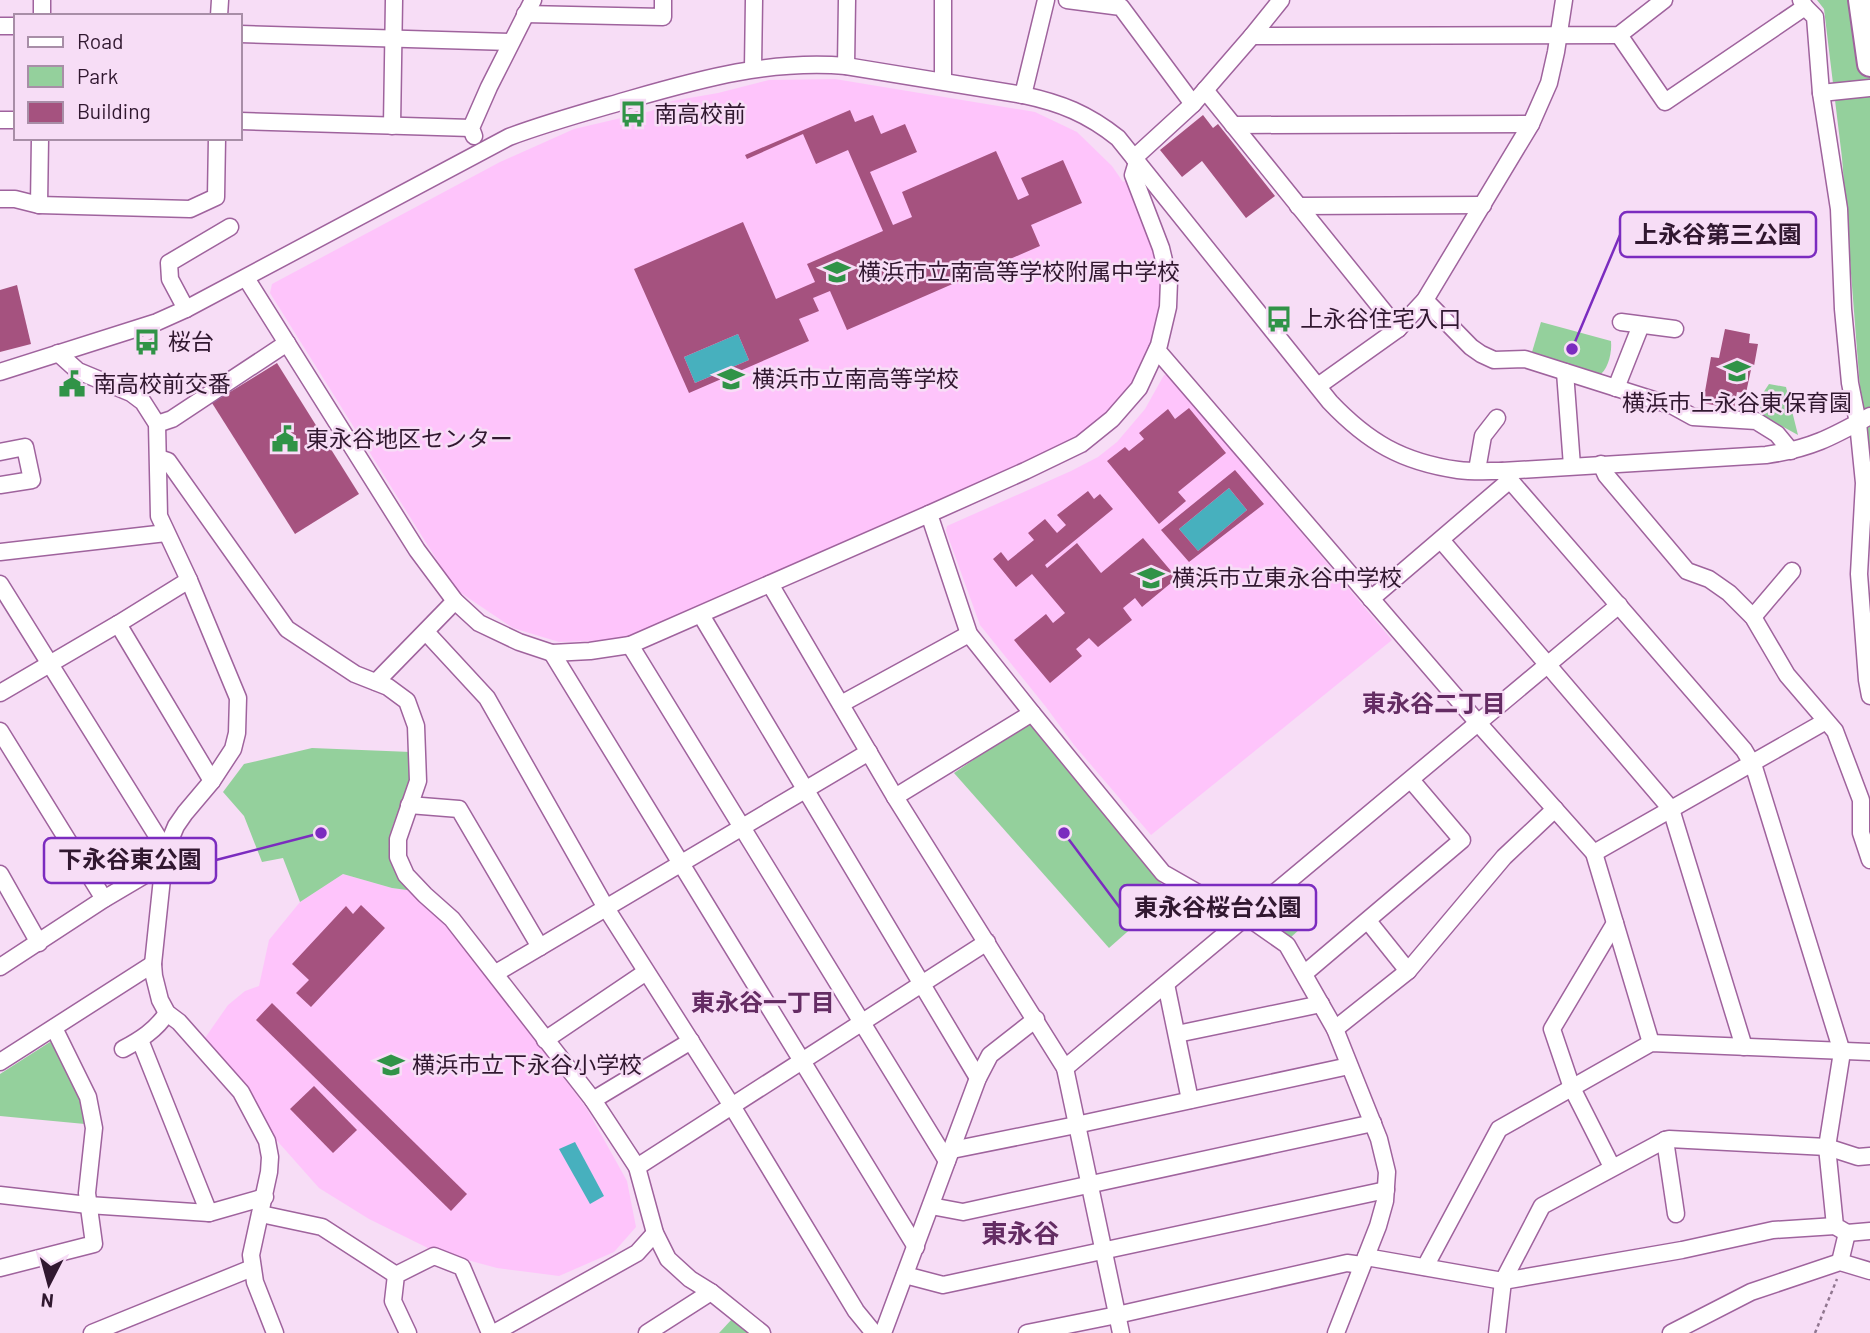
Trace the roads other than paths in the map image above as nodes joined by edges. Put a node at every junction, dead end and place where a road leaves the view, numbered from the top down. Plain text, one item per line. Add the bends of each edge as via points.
1 (394, 0) edge
2 (663, 0) edge
3 (754, 0) edge
4 (847, 0) edge
5 (943, 0) edge
6 (1045, 0) edge
7 (1067, 0) edge
8 (1281, 0) edge
9 (1563, 0) edge
10 (1664, 0) edge
11 (1861, 0) edge
12 (1803, 4) edge
13 (529, 7) edge
14 (242, 34) edge
15 (1559, 34) junction
16 (1619, 35) junction
17 (1252, 36) junction
18 (394, 38) junction
19 (511, 42) junction
20 (1870, 64) edge
21 (846, 66) junction
22 (753, 68) junction
23 (943, 81) junction
24 (1862, 89) edge
25 (1205, 90) junction
26 (1821, 93) junction
27 (1023, 95) junction
28 (1193, 104) junction
29 (242, 121) edge
30 (1531, 124) junction
31 (1233, 125) junction
32 (392, 126) junction
33 (471, 128) junction
34 (40, 140) edge
35 (217, 140) edge
36 (481, 151) junction
37 (1136, 160) junction
38 (0, 198) edge
39 (39, 205) junction
40 (1483, 205) junction
41 (1298, 206) junction
42 (230, 227) dead end
43 (246, 278) junction
44 (1425, 300) junction
45 (186, 309) junction
46 (1621, 322) dead end
47 (1641, 325) junction
48 (1398, 329) junction
49 (1675, 329) dead end
50 (287, 343) junction
51 (1157, 350) junction
52 (58, 353) junction
53 (0, 372) edge
54 (1566, 372) junction
55 (1318, 386) junction
56 (1616, 388) junction
57 (1497, 418) dead end
58 (1864, 419) edge
59 (157, 424) junction
60 (1791, 451) junction
61 (0, 452) edge
62 (159, 458) junction
63 (1601, 464) junction
64 (1572, 466) junction
65 (1478, 470) junction
66 (1506, 475) junction
67 (0, 485) edge
68 (929, 514) junction
69 (166, 533) junction
70 (1441, 540) junction
71 (0, 552) edge
72 (1792, 570) dead end
73 (190, 579) junction
74 (0, 584) edge
75 (770, 584) junction
76 (1371, 599) junction
77 (455, 601) junction
78 (1619, 606) junction
79 (701, 615) junction
80 (1752, 617) junction
81 (118, 624) junction
82 (426, 632) junction
83 (969, 634) junction
84 (630, 645) junction
85 (552, 653) junction
86 (49, 664) junction
87 (1548, 665) junction
88 (376, 682) junction
89 (0, 693) edge
90 (1870, 696) edge
91 (841, 704) junction
92 (1032, 713) junction
93 (1826, 721) junction
94 (1479, 724) junction
95 (0, 731) edge
96 (869, 752) junction
97 (1752, 762) junction
98 (1410, 780) junction
99 (212, 781) junction
100 (806, 790) junction
101 (895, 797) junction
102 (409, 805) junction
103 (1555, 809) junction
104 (1671, 809) junction
105 (742, 827) junction
106 (168, 845) junction
107 (1594, 853) junction
108 (1870, 860) edge
109 (681, 864) junction
110 (163, 869) junction
111 (0, 874) edge
112 (104, 899) junction
113 (606, 908) junction
114 (1247, 917) junction
115 (1368, 921) junction
116 (1615, 923) junction
117 (988, 942) junction
118 (40, 943) junction
119 (540, 947) junction
120 (153, 964) junction
121 (0, 967) edge
122 (1408, 971) junction
123 (646, 972) junction
124 (496, 973) junction
125 (1304, 973) junction
126 (922, 984) junction
127 (1166, 984) junction
128 (1321, 1004) junction
129 (167, 1013) junction
130 (1036, 1019) junction
131 (862, 1023) junction
132 (54, 1028) junction
133 (1335, 1029) junction
134 (1177, 1034) junction
135 (140, 1040) junction
136 (545, 1040) junction
137 (691, 1041) junction
138 (1651, 1043) junction
139 (1744, 1047) junction
140 (123, 1049) dead end
141 (1842, 1052) junction
142 (1870, 1052) edge
143 (802, 1061) junction
144 (0, 1062) edge
145 (1349, 1066) junction
146 (1065, 1068) junction
147 (978, 1078) junction
148 (1572, 1088) junction
149 (593, 1100) junction
150 (1190, 1100) junction
151 (732, 1106) junction
152 (1373, 1123) junction
153 (1076, 1125) junction
154 (1665, 1140) junction
155 (1827, 1147) junction
156 (949, 1155) junction
157 (1870, 1156) edge
158 (637, 1167) junction
159 (1612, 1167) junction
160 (1090, 1185) junction
161 (1386, 1189) junction
162 (0, 1195) edge
163 (265, 1197) junction
164 (88, 1205) junction
165 (930, 1206) junction
166 (209, 1213) junction
167 (261, 1214) junction
168 (1676, 1214) dead end
169 (1841, 1229) junction
170 (1870, 1231) edge
171 (655, 1233) junction
172 (916, 1247) junction
173 (1103, 1250) junction
174 (1364, 1261) junction
175 (1840, 1262) junction
176 (1425, 1267) junction
177 (0, 1268) edge
178 (252, 1268) junction
179 (1870, 1271) edge
180 (396, 1275) junction
181 (905, 1275) junction
182 (1503, 1281) junction
183 (711, 1292) junction
184 (1117, 1315) junction
185 (92, 1333) edge
186 (275, 1333) edge
187 (408, 1333) edge
188 (492, 1333) edge
189 (647, 1333) edge
190 (762, 1333) edge
191 (873, 1333) edge
192 (883, 1333) edge
193 (1027, 1333) edge
194 (1121, 1333) edge
195 (1336, 1333) edge
196 (1497, 1333) edge
197 (1671, 1333) edge

1 - 18 street
2 - 13 street via 663,17
3 - 22 street
4 - 21 street
5 - 23 street
6 - 27 street
7 - 28 street via 1121,7
8 - 17 street
9 - 15 street
10 - 16 street
11 - 20 highway
12 - 16 street via 1665,102
12 - 26 street via 1815,17
13 - 19 street
14 - 18 street
15 - 16 street
15 - 17 street
15 - 30 street via 1549,83
17 - 25 street
18 - 19 street
18 - 32 street
19 - 33 street
21 - 22 street
21 - 23 street
22 - 36 street via 542,124
23 - 27 street
24 - 26 street
25 - 28 street
25 - 31 street
26 - 58 street via 1839,209 1850,383
27 - 37 street via 1052,101 1100,123
28 - 37 street
29 - 32 street
30 - 31 street
30 - 40 street
31 - 41 street
32 - 33 street
33 - 36 street
34 - 39 street
35 - 39 street via 216,197 190,209
36 - 43 street
37 - 51 street via 1133,175 1169,281
37 - 55 street
38 - 39 street
40 - 41 street
40 - 44 street
41 - 48 street
42 - 45 street via 169,262 170,279
43 - 45 street
43 - 50 street
44 - 48 street
44 - 54 street via 1481,354 1494,359 1525,359
45 - 52 street
46 - 47 street
47 - 49 street
47 - 56 street
48 - 55 street
50 - 59 street via 172,419
50 - 77 street via 411,541
51 - 68 street via 1139,388 1112,419 1081,444
51 - 76 street
52 - 53 street
52 - 59 street via 78,371 131,393
54 - 56 street
54 - 64 street
55 - 65 street via 1347,420 1387,449 1436,466
56 - 60 street via 1693,417 1756,421 1777,434
57 - 65 street via 1483,436
58 - 60 street via 1818,443
58 - 90 street via 1859,574
59 - 62 street
60 - 63 street
61 - 67 street via 25,447 32,480
62 - 69 street via 159,516
62 - 88 street via 168,461 287,629 355,674
63 - 64 street
63 - 80 street via 1688,571 1729,593
64 - 66 street
65 - 66 street
66 - 70 street
66 - 78 street
68 - 75 street
68 - 83 street
69 - 71 street
69 - 73 street
70 - 76 street
70 - 87 street
72 - 80 street
73 - 81 street
73 - 99 street via 238,698 233,749
74 - 86 street
75 - 79 street
75 - 91 street
76 - 94 street
77 - 82 street
77 - 85 street via 479,623
78 - 87 street
78 - 97 street
79 - 84 street
79 - 100 street
80 - 93 street via 1787,675
81 - 86 street
81 - 99 street
82 - 88 street
82 - 113 street via 486,698
83 - 91 street
83 - 92 street
84 - 85 street
84 - 105 street
85 - 109 street
86 - 89 street
86 - 106 street via 159,839
87 - 94 street
87 - 104 street
88 - 102 street via 407,701 416,726 418,781
91 - 96 street
92 - 101 street
92 - 114 street via 1163,873
93 - 97 street
93 - 108 street via 1835,731 1861,800 1861,833
94 - 98 street
94 - 103 street
95 - 112 street
96 - 100 street
96 - 101 street
97 - 104 street
97 - 141 street
98 - 114 street
98 - 115 street via 1462,840
99 - 106 street via 176,826
100 - 105 street
100 - 126 street
101 - 117 street
102 - 119 street via 459,809
102 - 124 street via 398,839 398,857 406,874 452,919
103 - 107 street
103 - 122 street via 1504,857
104 - 107 street
104 - 139 street
105 - 109 street
105 - 131 street
106 - 110 street
107 - 116 street
109 - 113 street
109 - 143 street
110 - 112 street
110 - 120 street
111 - 118 street
112 - 118 street
113 - 119 street
113 - 123 street
114 - 125 street via 1287,945
114 - 127 street
115 - 122 street
115 - 125 street
116 - 138 street
116 - 148 street via 1552,1029
117 - 126 street
117 - 130 street
118 - 121 street
119 - 124 street
120 - 129 street
120 - 132 street
122 - 133 street
123 - 136 street
123 - 137 street
124 - 136 street
125 - 128 street
126 - 131 street
126 - 147 street
127 - 134 street
127 - 146 street
128 - 133 street
128 - 134 street
129 - 135 street
129 - 163 street via 241,1092 267,1141 270,1171
130 - 146 street
130 - 147 street via 990,1055
131 - 143 street
131 - 156 street
132 - 144 street
132 - 164 street via 88,1097 93,1128
133 - 145 street
134 - 150 street
135 - 140 street
135 - 166 street
136 - 149 street
137 - 149 street
137 - 151 street
138 - 139 street
138 - 148 street
139 - 141 street
141 - 142 street
141 - 155 street
143 - 151 street
143 - 172 street
145 - 150 street
145 - 152 street
146 - 153 street
147 - 156 street
148 - 159 street
148 - 176 street via 1499,1129
149 - 158 street
150 - 153 street
151 - 158 street
151 - 191 street
152 - 160 street
152 - 161 street via 1387,1172
153 - 156 street
153 - 160 street
154 - 155 street
154 - 159 street
154 - 168 street
155 - 157 street
155 - 169 street
156 - 165 street
158 - 171 street
159 - 182 street via 1542,1206
160 - 165 street via 963,1212
160 - 173 street
161 - 173 street
161 - 174 street
162 - 164 street
163 - 166 street
163 - 167 street
164 - 166 street
164 - 177 street via 94,1244
165 - 172 street
167 - 178 street
167 - 180 street via 322,1227
169 - 170 street
169 - 175 street
169 - 182 street via 1773,1230
171 - 183 street via 668,1259
171 - 188 street via 637,1253
172 - 181 street
173 - 181 street via 943,1284
173 - 184 street
174 - 176 street
174 - 184 street
174 - 195 street
175 - 179 street
175 - 197 street via 1751,1292
176 - 182 street
178 - 185 street
178 - 186 street
180 - 187 street via 393,1301
180 - 188 street via 434,1256 462,1268
181 - 192 street
182 - 196 street
183 - 189 street
183 - 190 street
184 - 193 street
184 - 194 street

